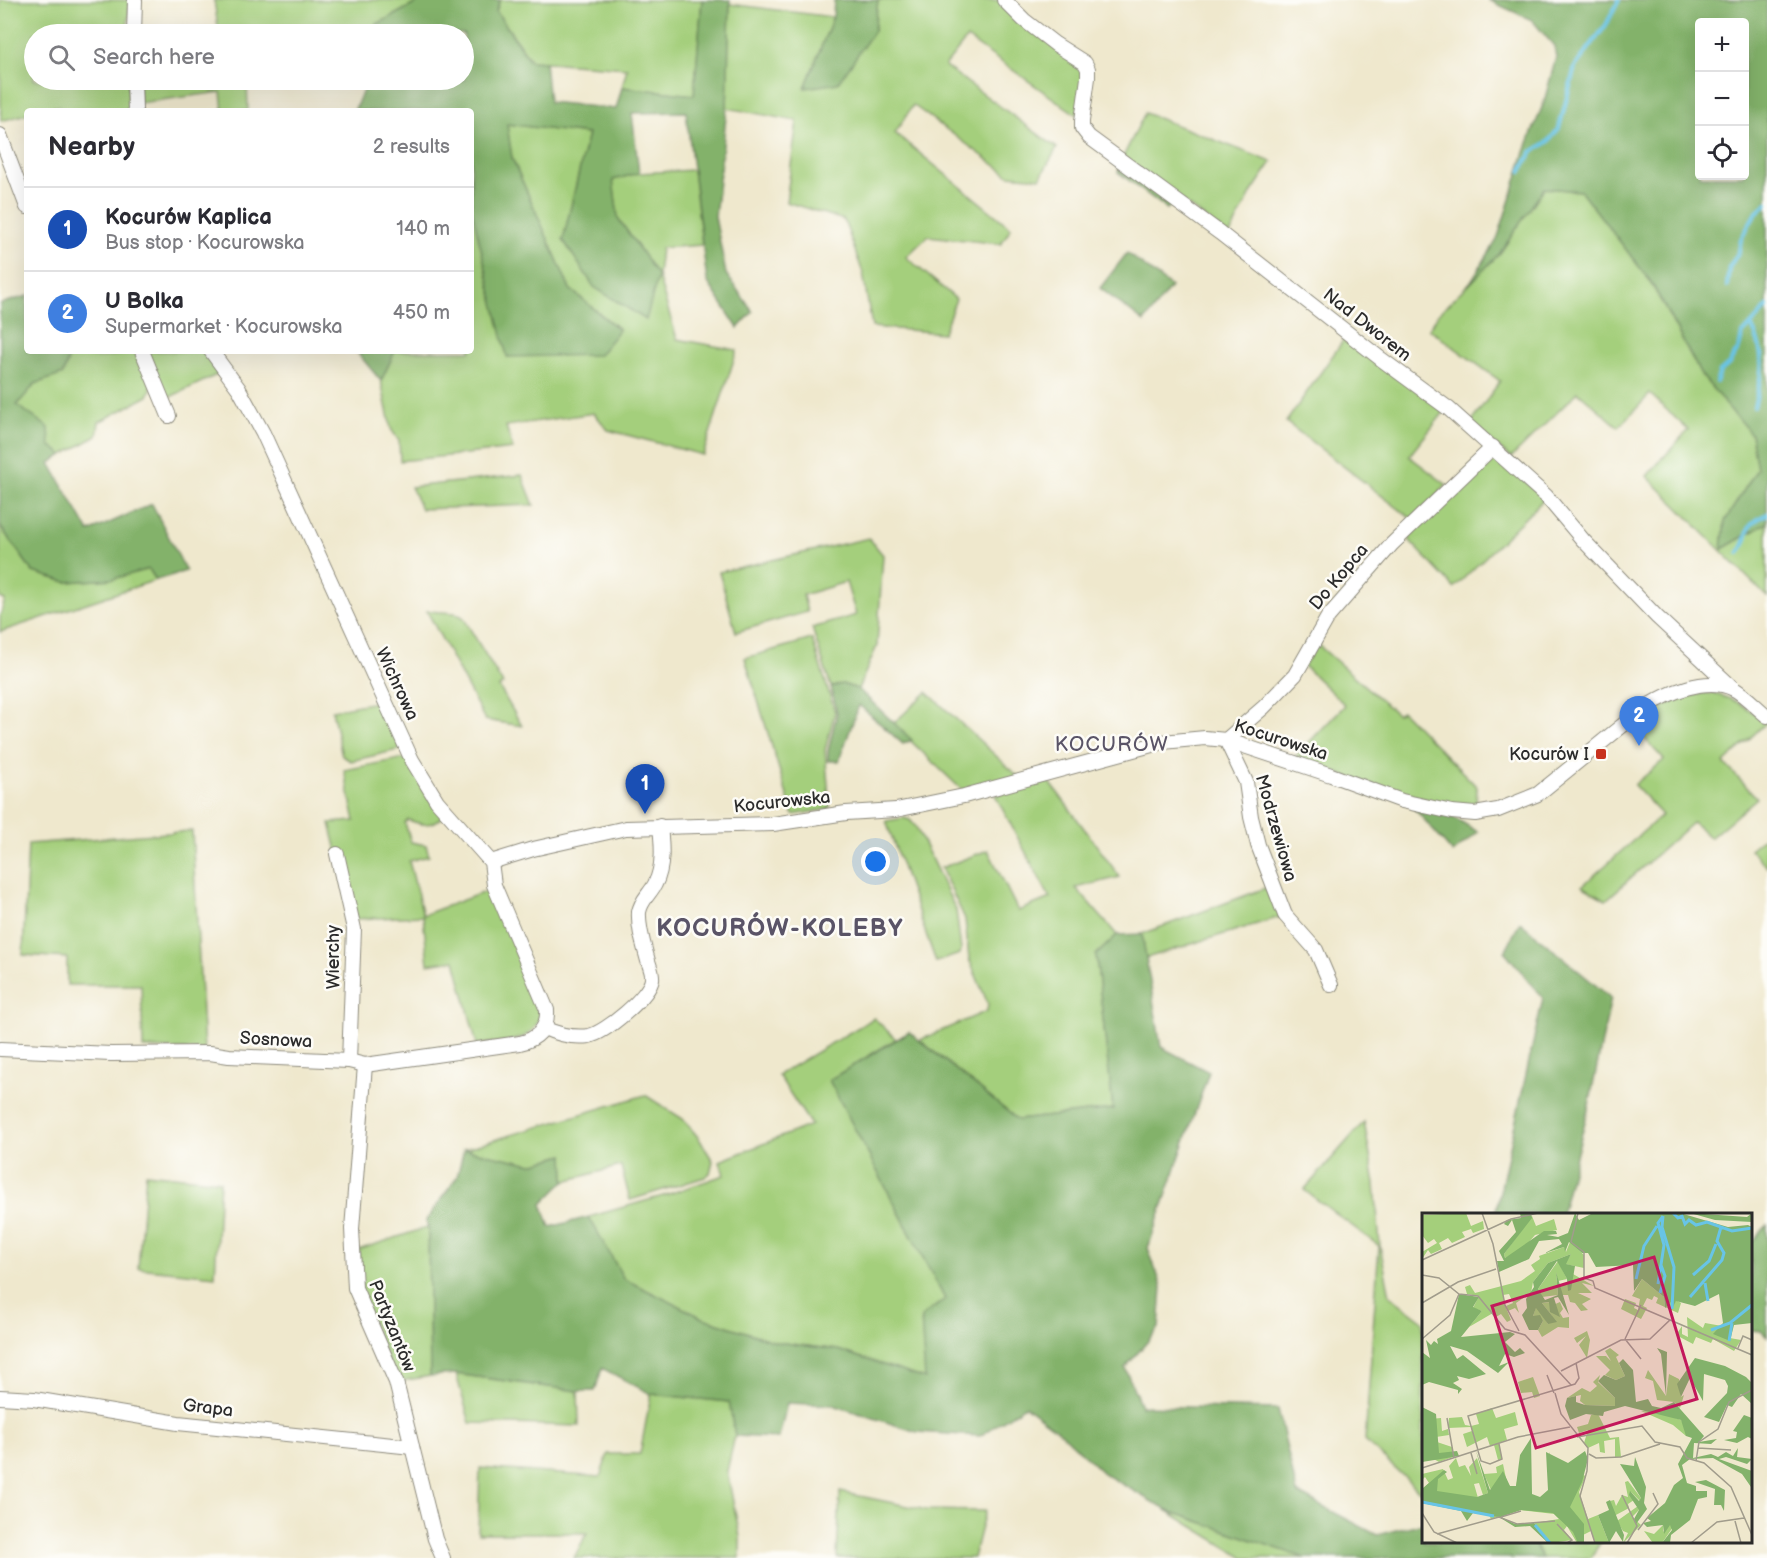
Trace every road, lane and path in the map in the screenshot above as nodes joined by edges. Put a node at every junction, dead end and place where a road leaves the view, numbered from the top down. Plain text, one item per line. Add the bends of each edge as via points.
1 (135, 0) edge
2 (1004, 0) edge
3 (134, 24) edge
4 (134, 90) edge
5 (135, 108) edge
6 (0, 135) edge
7 (24, 199) edge
8 (143, 354) edge
9 (213, 354) edge
10 (169, 416) dead end
11 (1493, 447) junction
12 (1734, 689) junction
13 (1767, 716) edge
14 (1226, 740) junction
15 (660, 826) junction
16 (337, 854) dead end
17 (491, 862) junction
18 (1331, 985) dead end
19 (544, 1028) junction
20 (0, 1049) edge
21 (349, 1061) junction
22 (365, 1065) junction
23 (0, 1397) edge
24 (412, 1447) junction
25 (443, 1558) edge

1 - 3 street
2 - 11 street, Nad Dworem via 1024,20 1085,63 1088,78 1082,128 1089,137 1220,233
4 - 5 street
6 - 7 street
8 - 10 street
9 - 17 street, Wichrowa via 239,389 263,433 412,760 437,801
11 - 12 street, Nad Dworem via 1546,496 1657,617
11 - 14 street, Do Kopca via 1392,543 1328,616 1295,675
12 - 13 street
12 - 14 street, Kocurowska via 1706,684 1657,700 1538,794 1498,810 1475,814 1402,801
14 - 15 street, Kocurowska via 1164,742 964,796 896,810 773,824
14 - 18 street, Modrzewiowa via 1246,782 1258,845 1285,915 1316,950
15 - 17 street, Kocurowska via 614,831
15 - 19 street via 659,874 639,915 652,978 644,996 601,1031 588,1036
16 - 21 street, Wierchy via 354,929
17 - 19 street via 494,885 547,1010
19 - 22 street, Sosnowa via 535,1038 520,1043
20 - 21 street, Sosnowa via 210,1053
21 - 22 street, Sosnowa
22 - 24 street, Partyzantów via 352,1229 354,1275 357,1293 396,1382
23 - 24 street, Grapa via 34,1398 178,1423
24 - 25 street, Partyzantów

